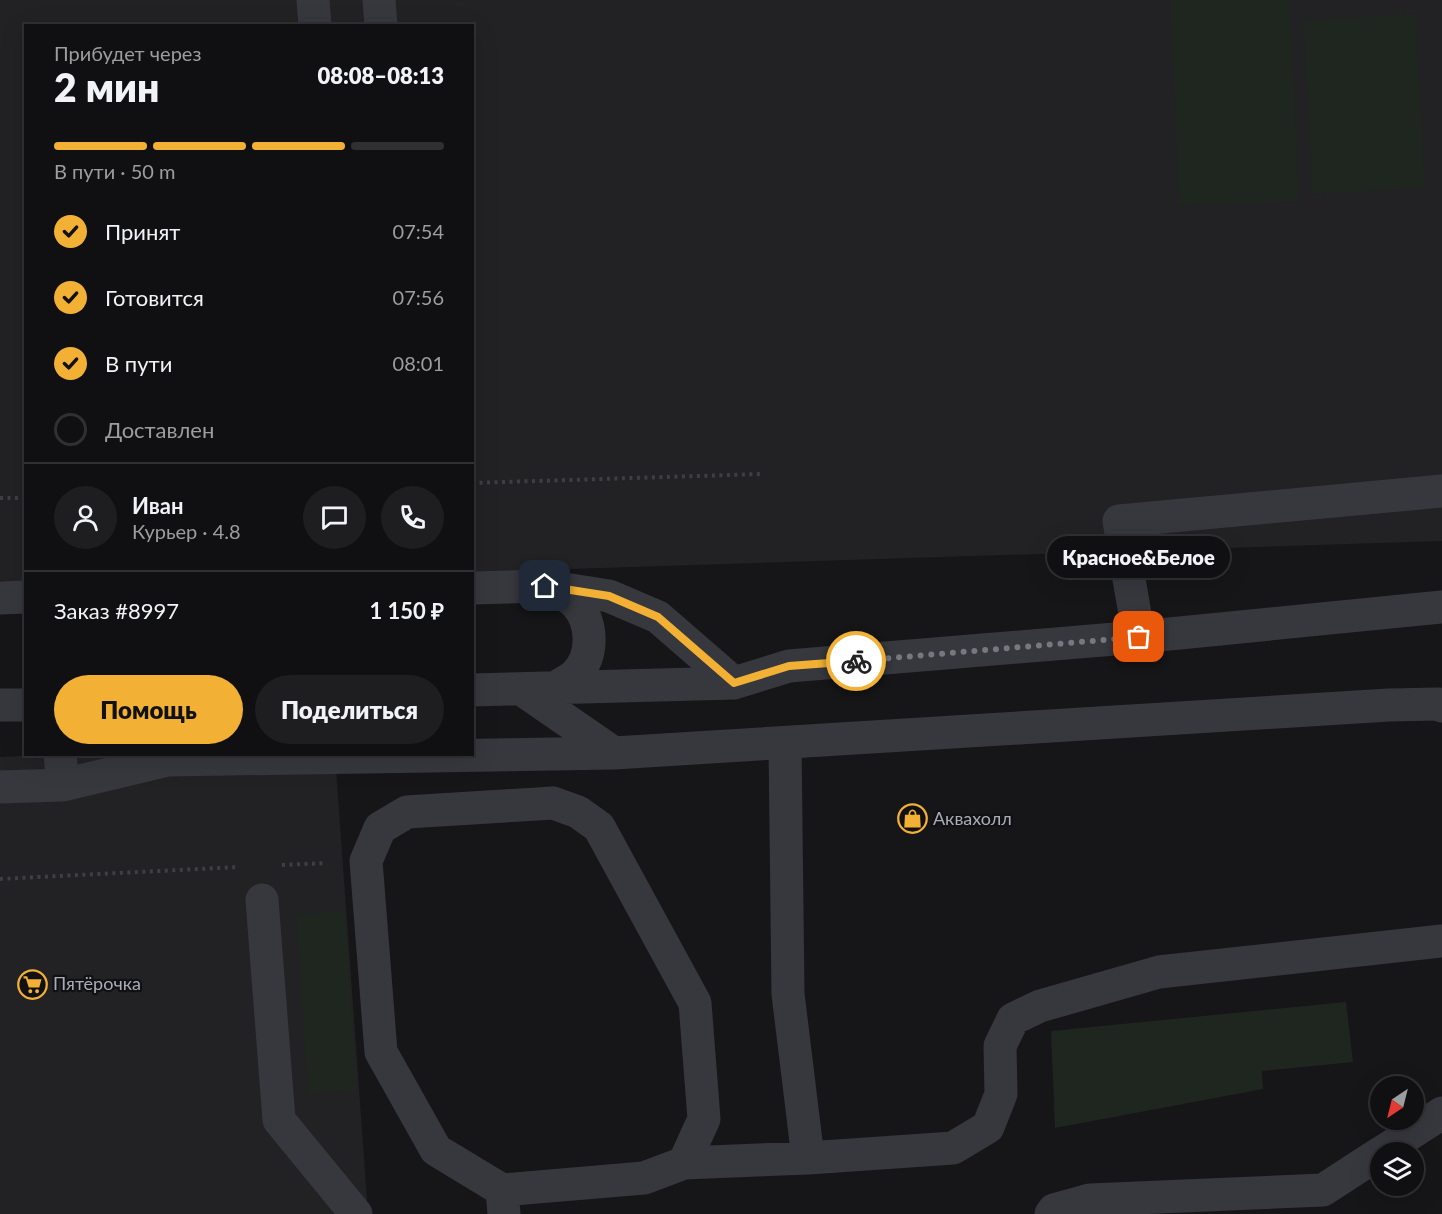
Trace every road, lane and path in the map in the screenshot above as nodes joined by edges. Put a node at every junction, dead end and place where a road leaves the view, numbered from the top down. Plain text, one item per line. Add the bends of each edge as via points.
1 (313, 0) edge
2 (379, 0) edge
3 (315, 24) edge
4 (381, 24) edge
5 (761, 474) dead end
6 (474, 483) edge
7 (1442, 491) edge
8 (0, 498) edge
9 (24, 498) edge
10 (545, 586) junction
11 (474, 588) edge
12 (24, 597) edge
13 (0, 598) edge
14 (1442, 607) edge
15 (1139, 637) junction
16 (734, 683) junction
17 (555, 688) junction
18 (521, 689) junction
19 (474, 690) edge
20 (0, 705) edge
21 (24, 705) edge
22 (1442, 706) edge
23 (785, 742) junction
24 (614, 753) junction
25 (474, 755) edge
26 (423, 756) edge
27 (62, 770) edge
28 (0, 787) edge
29 (195, 869) dead end
30 (0, 879) edge
31 (262, 900) dead end
32 (1442, 941) edge
33 (1442, 1113) edge
34 (1398, 1142) edge
35 (808, 1158) junction
36 (1370, 1160) edge
37 (684, 1163) junction
38 (503, 1202) edge
39 (356, 1214) edge
40 (1051, 1214) edge

1 - 3 street
2 - 4 street
5 - 6 path
7 - 15 street via 1119,521
8 - 9 path
10 - 11 street
10 - 16 street via 609,596 658,617
10 - 17 street via 576,604 586,617 590,635 585,662
12 - 13 street
14 - 15 street
15 - 16 street via 789,666
16 - 17 street
17 - 18 street
18 - 19 street
18 - 24 street
20 - 21 street
22 - 23 street via 1389,705
23 - 24 street
23 - 35 street via 788,994
24 - 25 street
26 - 27 street via 168,760
27 - 28 street
29 - 30 path
31 - 39 street via 279,1120
32 - 35 street via 1159,972 1040,1006 1013,1019 1000,1046 1001,1094 988,1127 953,1148
33 - 34 street
35 - 37 street
36 - 40 street via 1323,1191 1090,1200
37 - 38 street via 644,1178
37 - 38 street via 704,1119 695,1003 599,827 578,812 552,803 407,812 380,828 366,861 381,1052 436,1150

